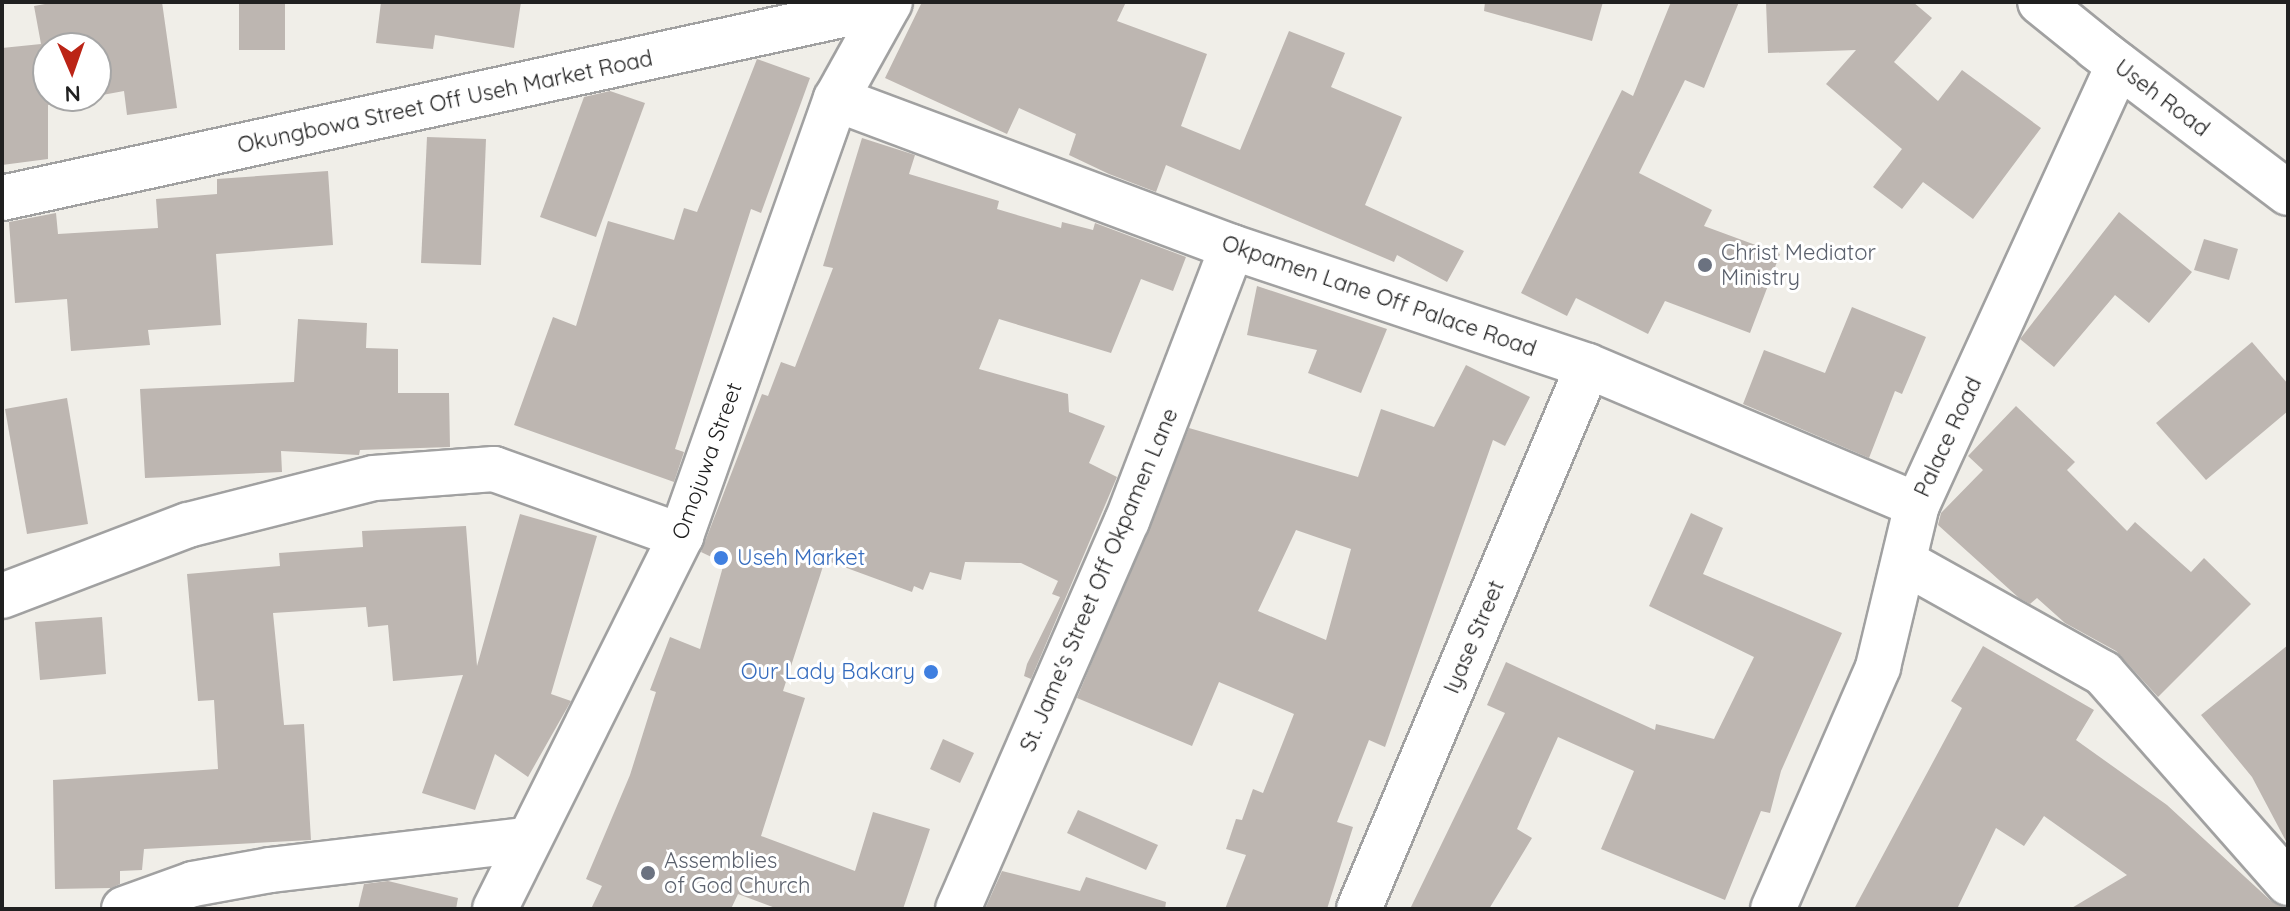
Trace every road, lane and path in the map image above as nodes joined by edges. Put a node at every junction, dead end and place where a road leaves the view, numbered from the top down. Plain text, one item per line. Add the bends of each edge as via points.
1 (2038, 2) edge
2 (889, 4) edge
3 (2118, 65) junction
4 (836, 99) junction
5 (2288, 193) edge
6 (2, 198) edge
7 (1232, 247) junction
8 (1588, 366) junction
9 (1917, 505) junction
10 (681, 536) junction
11 (1906, 563) junction
12 (2, 596) edge
13 (527, 840) junction
14 (2288, 883) edge
15 (124, 909) edge
16 (495, 909) edge
17 (958, 909) edge
18 (1359, 909) edge
19 (1773, 909) edge

1 - 3 street, Useh Road
2 - 4 street, Omojuwa Street
2 - 6 street, Okungbowa Street Off Useh Market Road
3 - 5 street, Useh Road
3 - 9 street, Palace Road
4 - 7 street, Okpamen Lane Off Palace Road
4 - 10 street, Omojuwa Street
7 - 8 street, Okpamen Lane Off Palace Road
7 - 17 street, St. Jame's Street Off Okpamen Lane via 1127,521
8 - 9 street, Okpamen Lane Off Palace Road
8 - 18 street, Iyase Street
9 - 11 street, Palace Road
10 - 12 street via 494,469 374,478 188,525
10 - 13 street, Omojuwa Street
11 - 14 street via 2103,673
11 - 19 street, Palace Road via 1878,667
13 - 15 street via 270,870 193,884
13 - 16 street, Omojuwa Street

